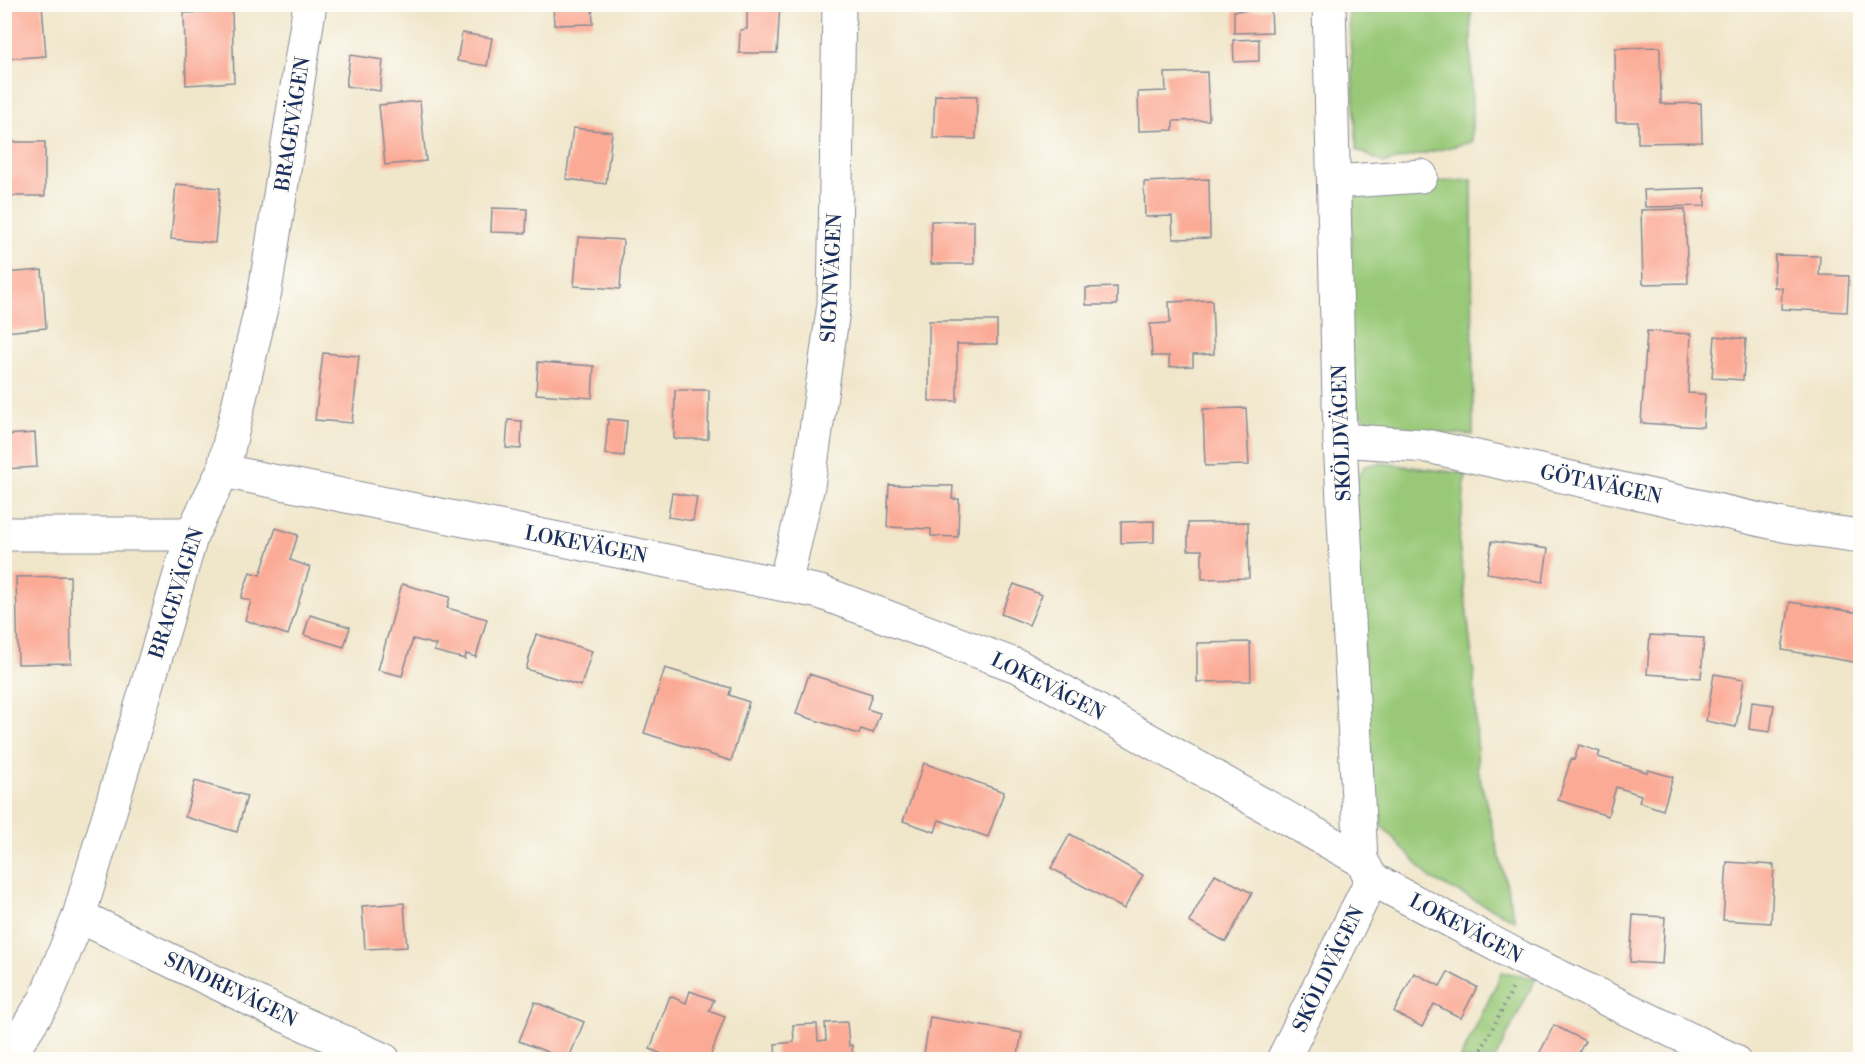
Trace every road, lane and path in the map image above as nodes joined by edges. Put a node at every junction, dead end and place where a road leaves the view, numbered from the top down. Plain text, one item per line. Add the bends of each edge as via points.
1 (310, 4) edge
2 (839, 4) edge
3 (1329, 4) edge
4 (1421, 176) dead end
5 (1334, 182) junction
6 (1340, 440) junction
7 (223, 471) junction
8 (4, 534) edge
9 (192, 534) junction
10 (1860, 536) edge
11 (785, 584) junction
12 (1367, 870) junction
13 (79, 916) junction
14 (1527, 961) junction
15 (4, 1058) edge
16 (384, 1059) edge
17 (1283, 1059) edge
18 (1476, 1059) edge
19 (1733, 1059) edge

1 - 7 street, BRAGEVÄGEN via 265,291
2 - 11 street, SIGYNVÄGEN via 834,304 808,486
3 - 5 street, SKÖLDVÄGEN
4 - 5 street
5 - 6 street, SKÖLDVÄGEN
6 - 10 street, GÖTAVÄGEN via 1427,446 1788,526
6 - 12 street, SKÖLDVÄGEN
7 - 9 street, BRAGEVÄGEN
7 - 11 street, LOKEVÄGEN
8 - 9 street
9 - 13 street, BRAGEVÄGEN
11 - 12 street, LOKEVÄGEN via 820,592 1020,667
12 - 14 street, LOKEVÄGEN
12 - 17 street, SKÖLDVÄGEN
13 - 15 street, BRAGEVÄGEN via 45,1000
13 - 16 street, SINDREVÄGEN
14 - 18 path
14 - 19 street, LOKEVÄGEN

